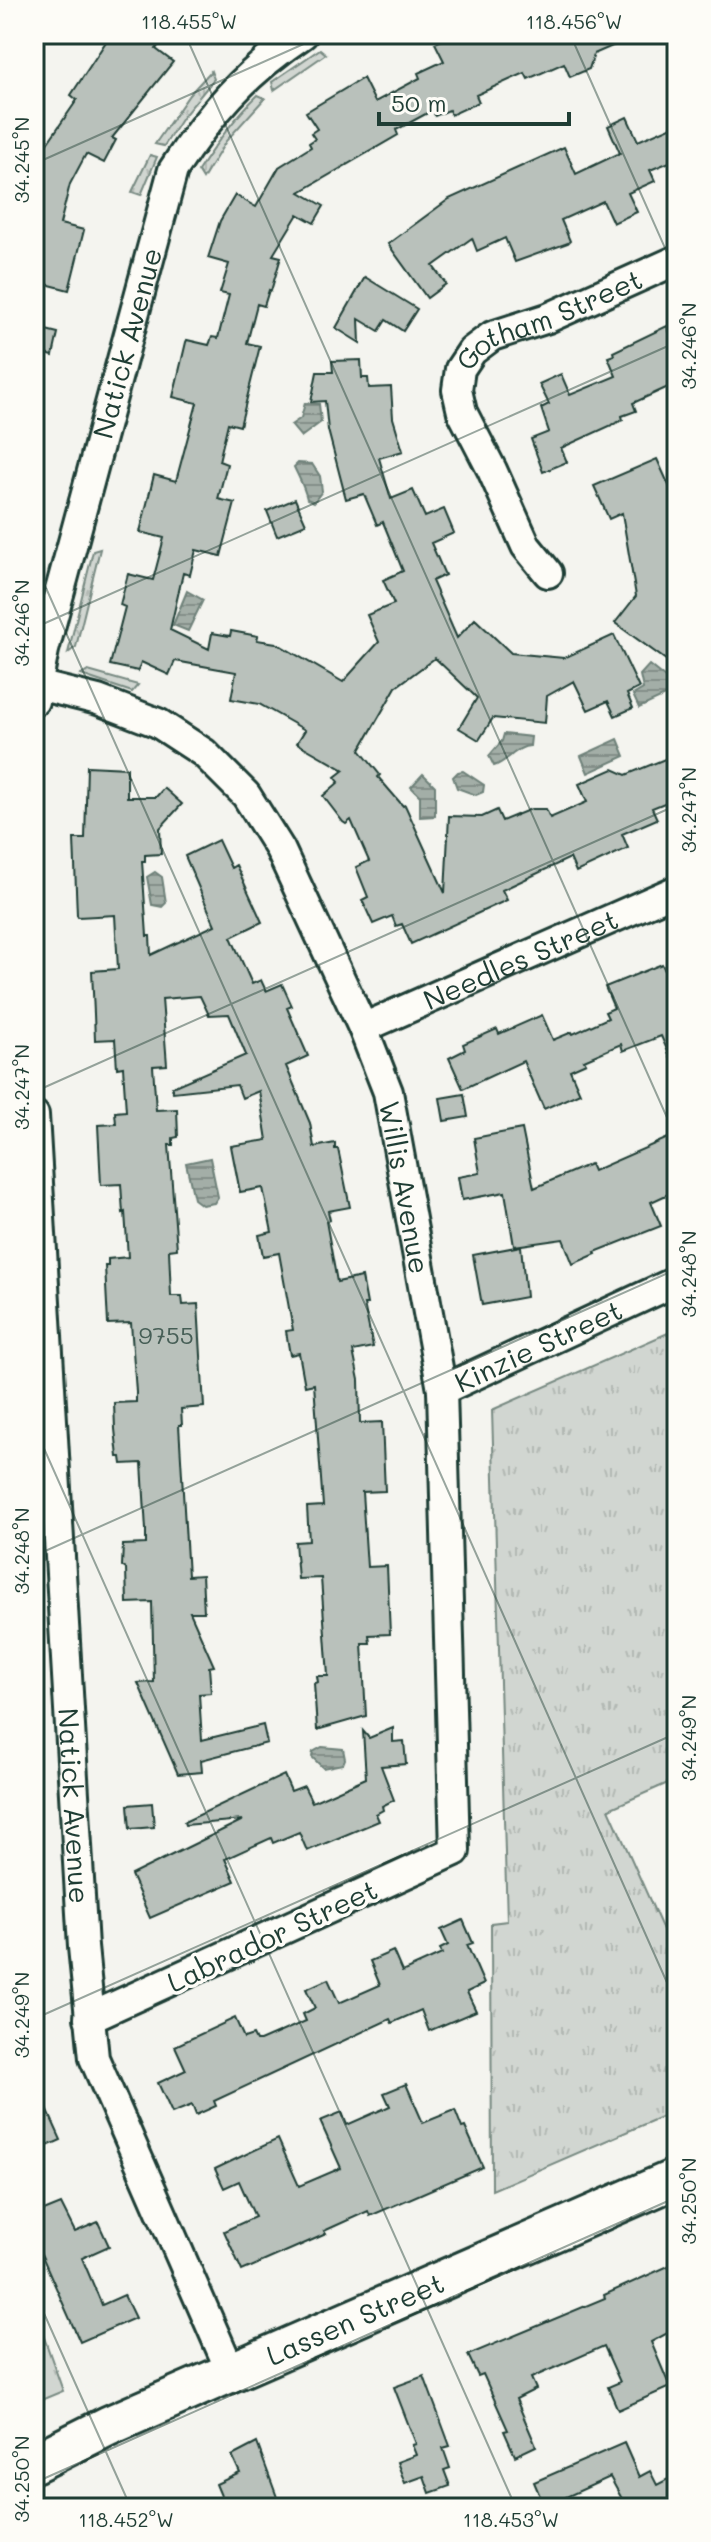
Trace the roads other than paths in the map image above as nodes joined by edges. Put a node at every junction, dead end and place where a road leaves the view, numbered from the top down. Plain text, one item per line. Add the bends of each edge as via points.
1 (303, 34) edge
2 (677, 260) edge
3 (548, 573) dead end
4 (36, 693) edge
5 (677, 890) edge
6 (363, 1028) junction
7 (34, 1115) edge
8 (677, 1281) edge
9 (442, 1390) junction
10 (455, 1851) joint
11 (89, 2018) junction
12 (677, 2178) edge
13 (231, 2372) junction
14 (34, 2463) edge

1 - 4 street, Natick Avenue via 226,97 173,170
2 - 3 street, Gotham Street via 548,318 492,336 460,369 462,412 526,546
4 - 6 street, Willis Avenue via 121,707 158,723 189,741 232,779 280,849
5 - 6 street, Needles Street
6 - 9 street, Willis Avenue via 388,1092
7 - 11 street, Natick Avenue
8 - 9 street, Kinzie Street
9 - 10 street, Willis Avenue
10 - 11 street, Labrador Street
11 - 13 street, Natick Avenue via 94,2058 109,2096
12 - 13 main road, Lassen Street
13 - 14 main road, Lassen Street

